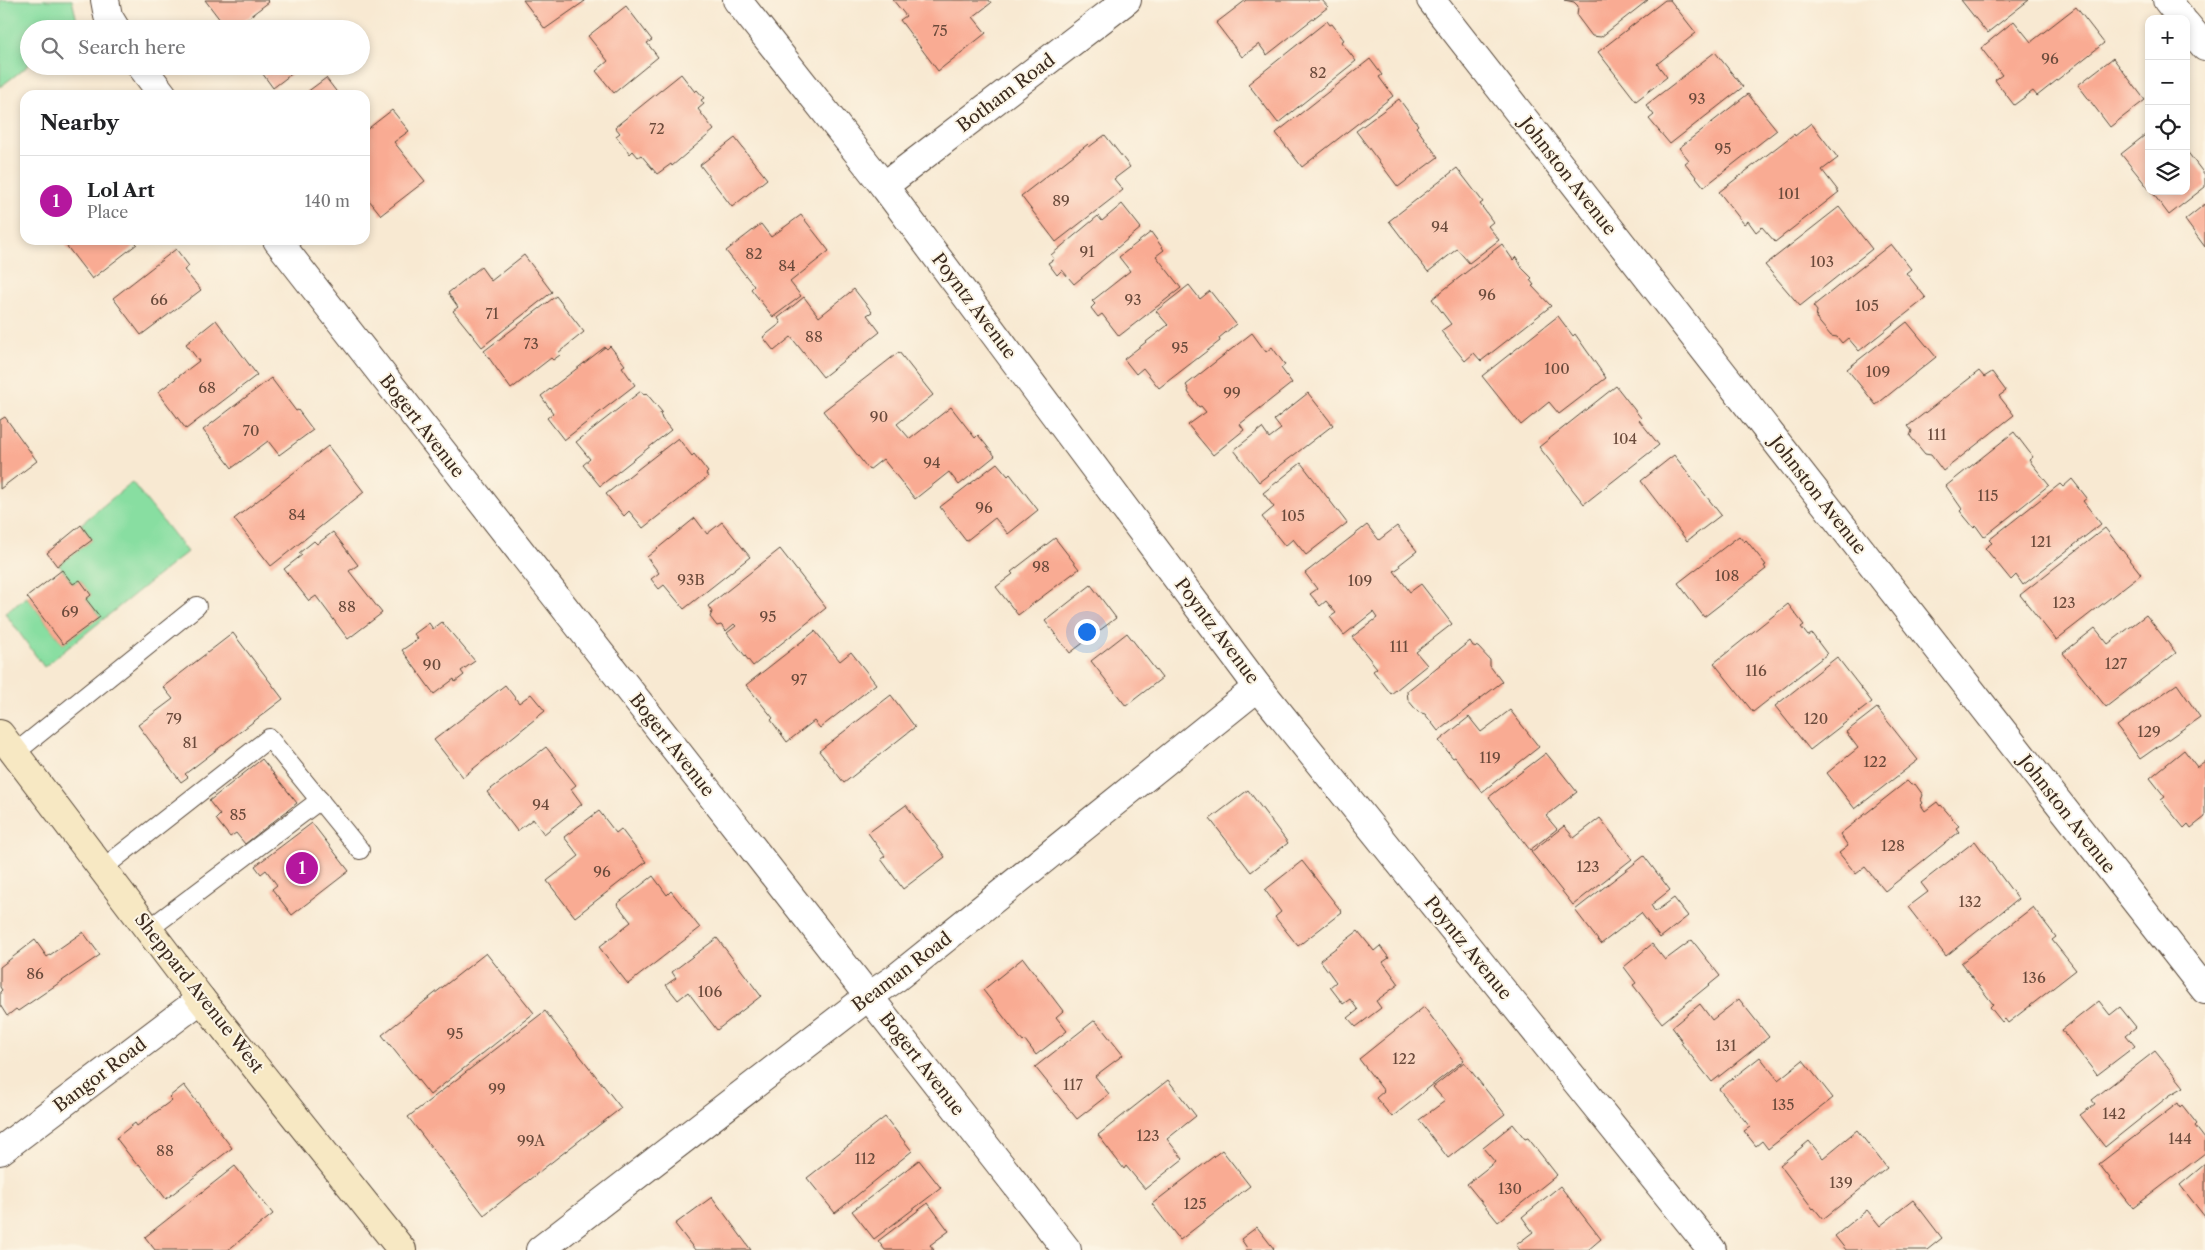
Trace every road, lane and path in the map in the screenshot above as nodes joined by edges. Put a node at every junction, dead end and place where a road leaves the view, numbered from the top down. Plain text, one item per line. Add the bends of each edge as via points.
1 (105, 0) edge
2 (736, 0) edge
3 (1127, 0) edge
4 (1430, 0) edge
5 (2167, 0) edge
6 (2179, 15) edge
7 (110, 20) edge
8 (2190, 29) edge
9 (2205, 47) edge
10 (148, 75) edge
11 (159, 90) edge
12 (884, 186) junction
13 (281, 245) edge
14 (197, 606) dead end
15 (1258, 687) junction
16 (8, 744) edge
17 (320, 800) junction
18 (360, 850) dead end
19 (103, 868) junction
20 (149, 929) junction
21 (2205, 990) edge
22 (869, 996) junction
23 (201, 999) junction
24 (0, 1152) edge
25 (402, 1250) edge
26 (540, 1250) edge
27 (1067, 1250) edge
28 (1712, 1250) edge

1 - 7 street
2 - 12 street, Poyntz Avenue
3 - 12 street, Botham Road
4 - 21 street, Johnston Avenue
5 - 6 street
8 - 9 street
10 - 11 street
12 - 15 street, Poyntz Avenue
13 - 22 street, Bogert Avenue
14 - 16 lane
15 - 22 street, Beaman Road via 896,978
15 - 28 street, Poyntz Avenue
16 - 19 main road, Sheppard Avenue West
17 - 18 lane
17 - 19 lane via 269,738
17 - 20 lane
19 - 20 main road, Sheppard Avenue West
20 - 23 main road, Sheppard Avenue West
22 - 26 street, Beaman Road
22 - 27 street, Bogert Avenue
23 - 24 street, Bangor Road
23 - 25 main road, Sheppard Avenue West

